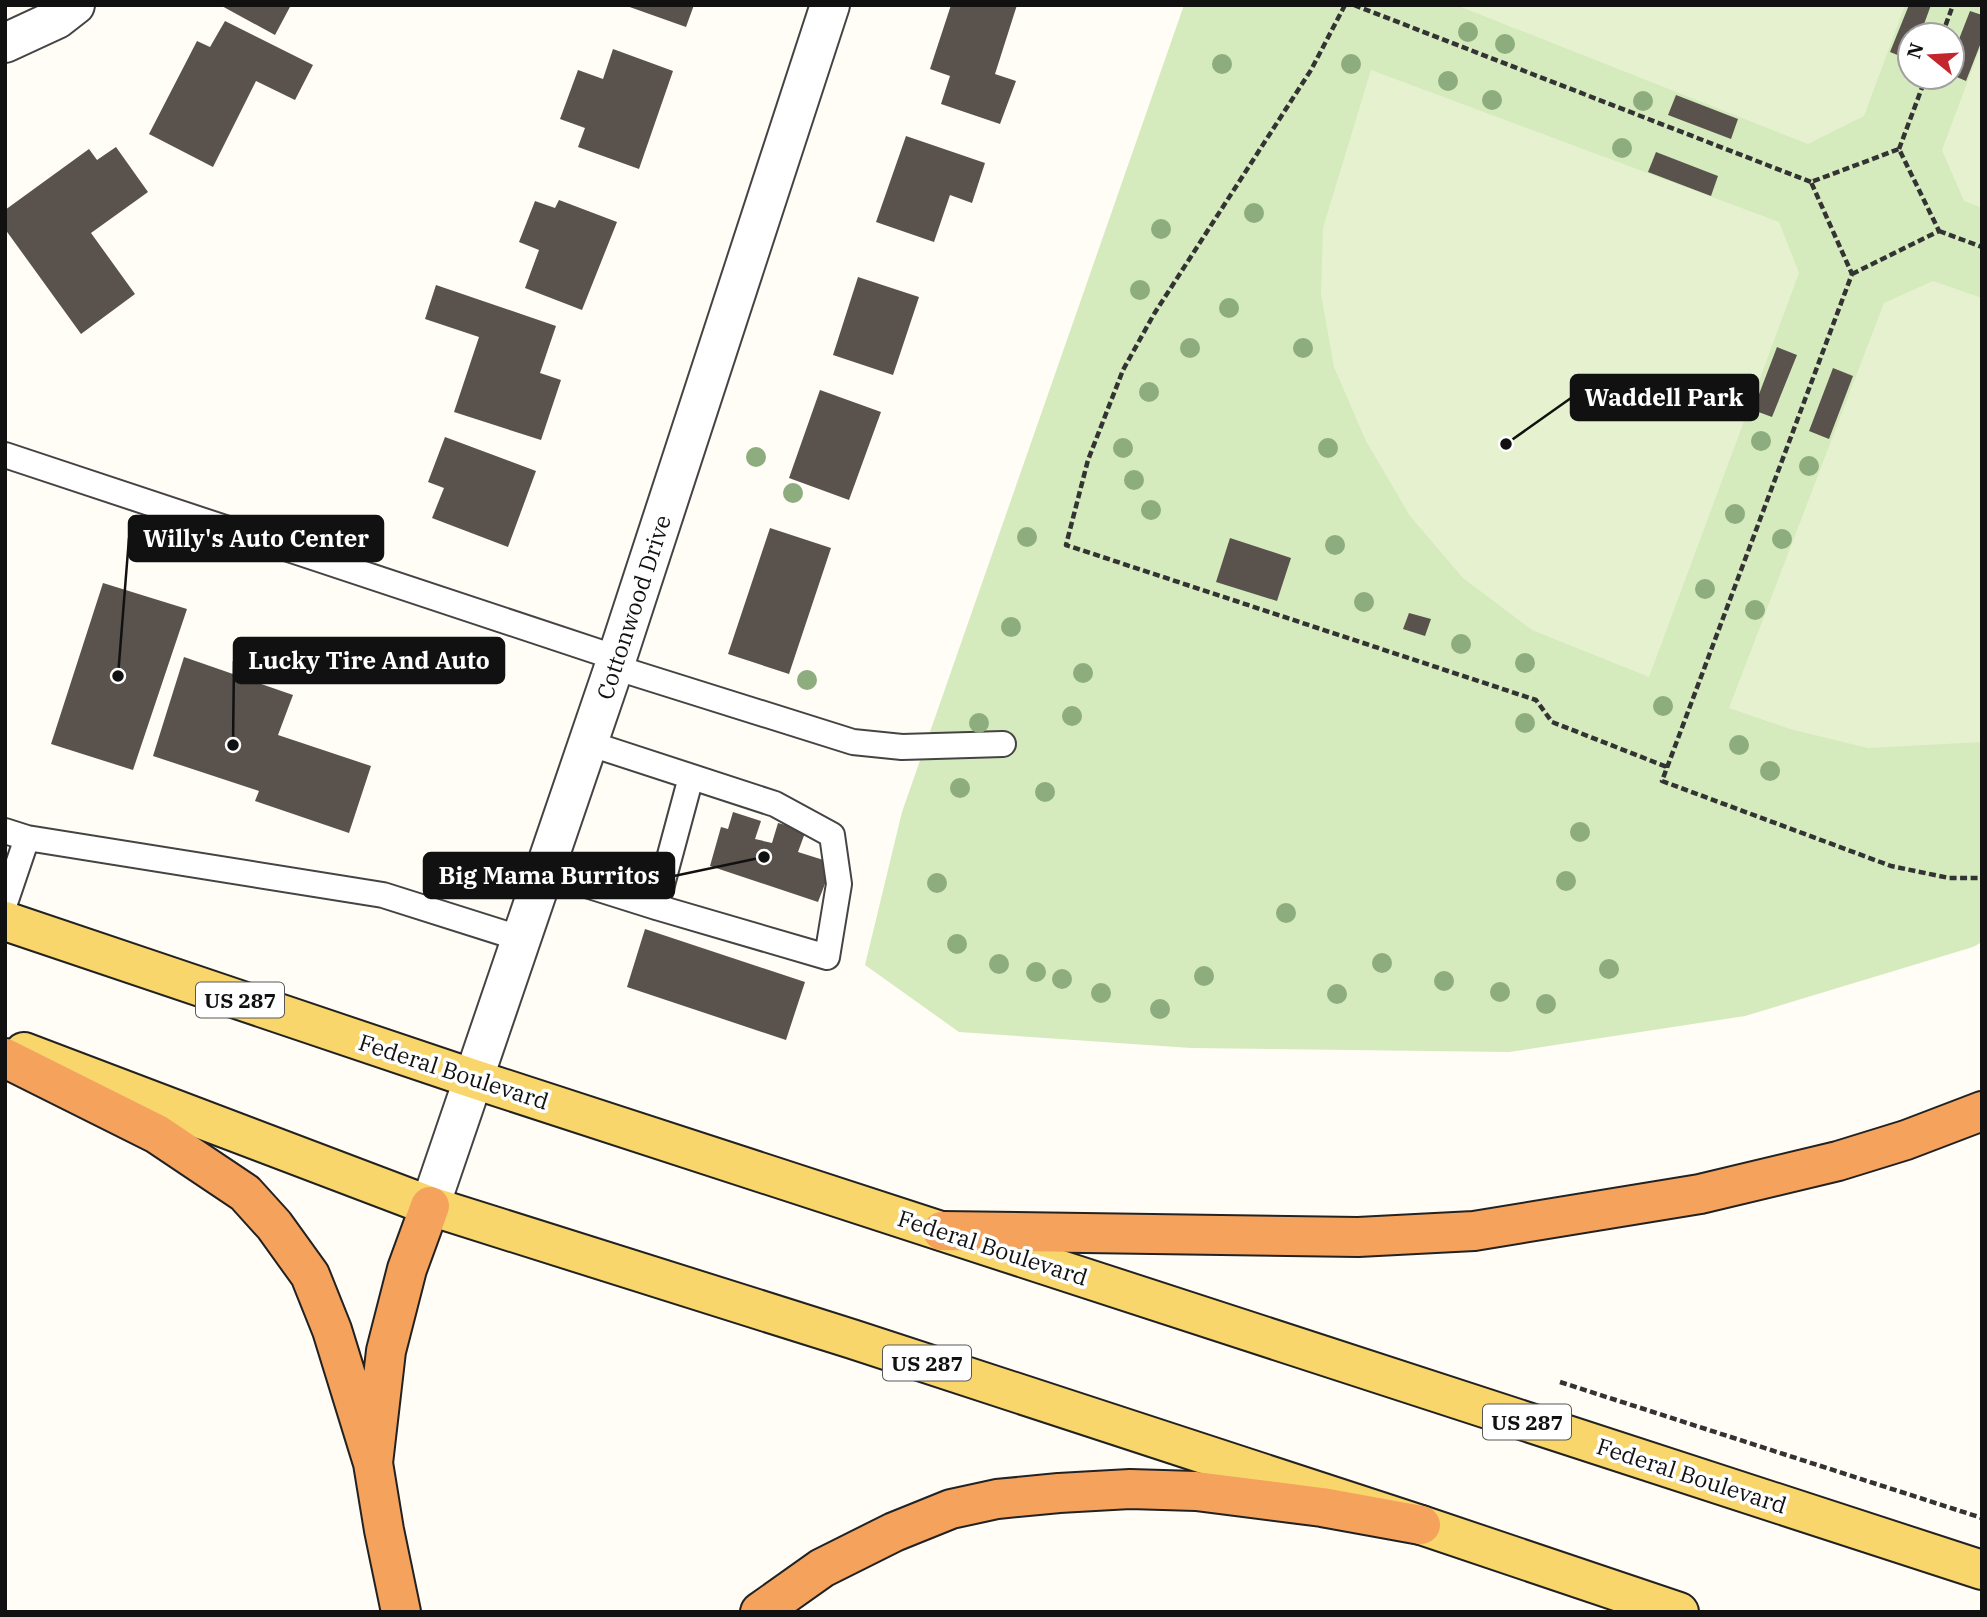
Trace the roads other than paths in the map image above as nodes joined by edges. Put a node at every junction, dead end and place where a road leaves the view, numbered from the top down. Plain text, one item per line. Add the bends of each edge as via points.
1 (75, 5) edge
2 (830, 5) edge
3 (5, 43) edge
4 (6, 458) edge
5 (615, 662) junction
6 (588, 743) junction
7 (1003, 744) dead end
8 (691, 778) junction
9 (16, 834) edge
10 (545, 872) junction
11 (5, 903) edge
12 (656, 907) junction
13 (5, 921) edge
14 (522, 939) junction
15 (5, 1045) edge
16 (5, 1058) edge
17 (474, 1079) junction
18 (1982, 1111) edge
19 (430, 1206) junction
20 (942, 1231) junction
21 (373, 1463) junction
22 (1421, 1525) junction
23 (1982, 1570) edge
24 (401, 1612) edge
25 (760, 1612) edge
26 (1679, 1612) edge

1 - 3 street via 57,19
2 - 5 street, Cottonwood Drive
4 - 5 lane
5 - 6 street, Cottonwood Drive
5 - 7 lane via 853,742 902,747
6 - 8 lane
6 - 10 street, Cottonwood Drive
8 - 12 lane
8 - 12 lane via 775,804 832,835 839,884 827,957
9 - 11 lane
9 - 14 lane via 383,895
10 - 12 lane
10 - 14 street, Cottonwood Drive
13 - 17 main road, Federal Boulevard / US 287
14 - 17 street, Cottonwood Drive
15 - 19 main road, US 287
16 - 21 highway via 157,1134 245,1192 310,1275
17 - 19 street, Cottonwood Drive
17 - 20 main road, Federal Boulevard / US 287
18 - 20 highway via 1838,1161 1700,1194 1474,1231 1358,1237
19 - 21 highway via 407,1269 386,1351
19 - 22 main road, US 287
20 - 23 main road, Federal Boulevard / US 287
21 - 24 highway
22 - 25 highway via 1196,1491 1130,1489 997,1499 951,1509 894,1532 822,1568
22 - 26 main road, US 287

